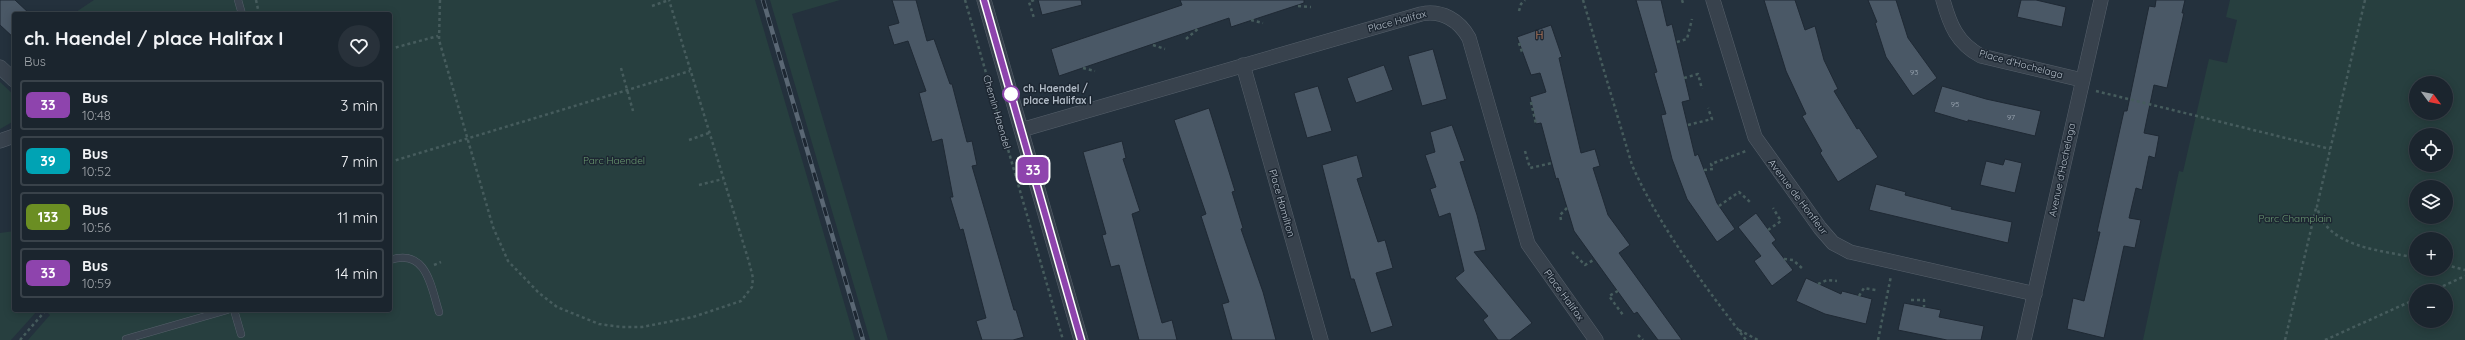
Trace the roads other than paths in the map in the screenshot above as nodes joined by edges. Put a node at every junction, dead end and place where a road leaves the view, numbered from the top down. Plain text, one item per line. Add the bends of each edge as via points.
1 (238, 0) edge
2 (984, 0) edge
3 (1713, 0) edge
4 (1943, 0) edge
5 (2101, 0) edge
6 (241, 12) edge
7 (1243, 65) junction
8 (0, 67) edge
9 (12, 78) edge
10 (2082, 80) junction
11 (1021, 130) junction
12 (12, 137) edge
13 (0, 141) edge
14 (392, 260) edge
15 (2034, 294) junction
16 (220, 312) edge
17 (235, 312) edge
18 (439, 312) dead end
19 (241, 334) dead end
20 (126, 339) edge
21 (1081, 340) edge
22 (1321, 340) edge
23 (1596, 340) edge
24 (2024, 340) edge

1 - 6 lane
2 - 11 street, Chemin Haendel
3 - 15 street, Avenue de Honfleur via 1750,127 1760,146 1820,228 1841,248
4 - 10 street, Place d'Hochelaga via 1954,34 1970,50 1981,56
5 - 10 street, Avenue d'Hochelaga
7 - 11 street, Place Halifax
7 - 22 street, Place Hamilton
7 - 23 street, Place Halifax via 1421,14 1430,12 1450,18 1469,38 1528,244
8 - 9 street
10 - 15 street, Avenue d'Hochelaga
11 - 21 street, Chemin Haendel
12 - 13 street
14 - 18 lane via 403,257 423,266 428,274
15 - 24 street, Avenue d'Hochelaga
16 - 20 lane
17 - 19 lane

